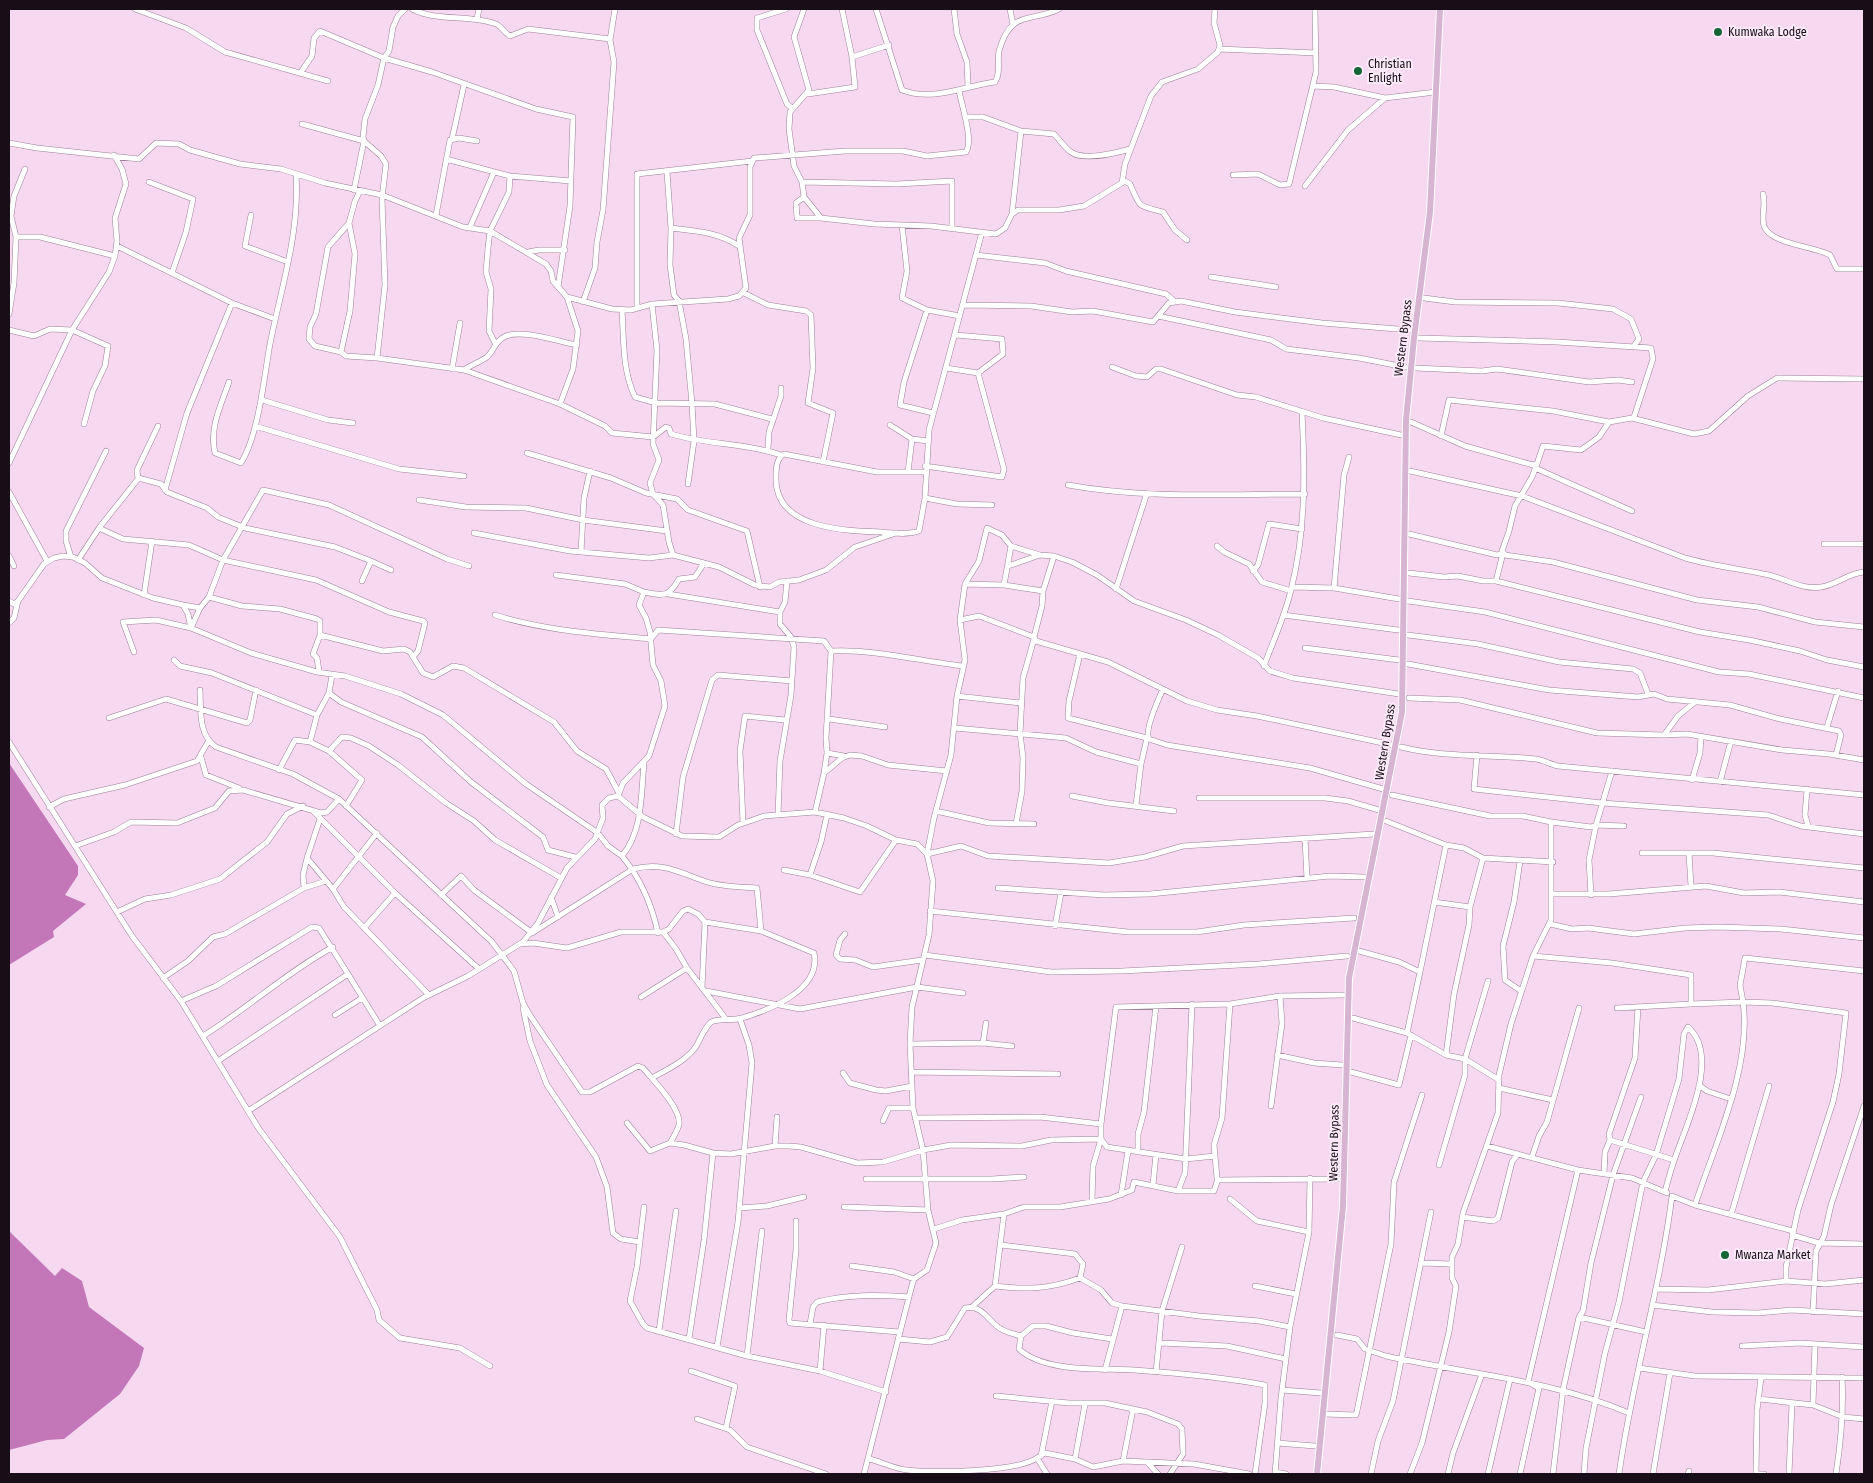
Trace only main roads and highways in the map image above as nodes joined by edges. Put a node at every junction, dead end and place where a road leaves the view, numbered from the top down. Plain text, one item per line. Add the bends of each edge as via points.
1 (1440, 9) edge
2 (1317, 1474) edge

1 - 2 main road, Western Bypass via 1430,212 1406,420 1402,712 1349,978 1343,1206

